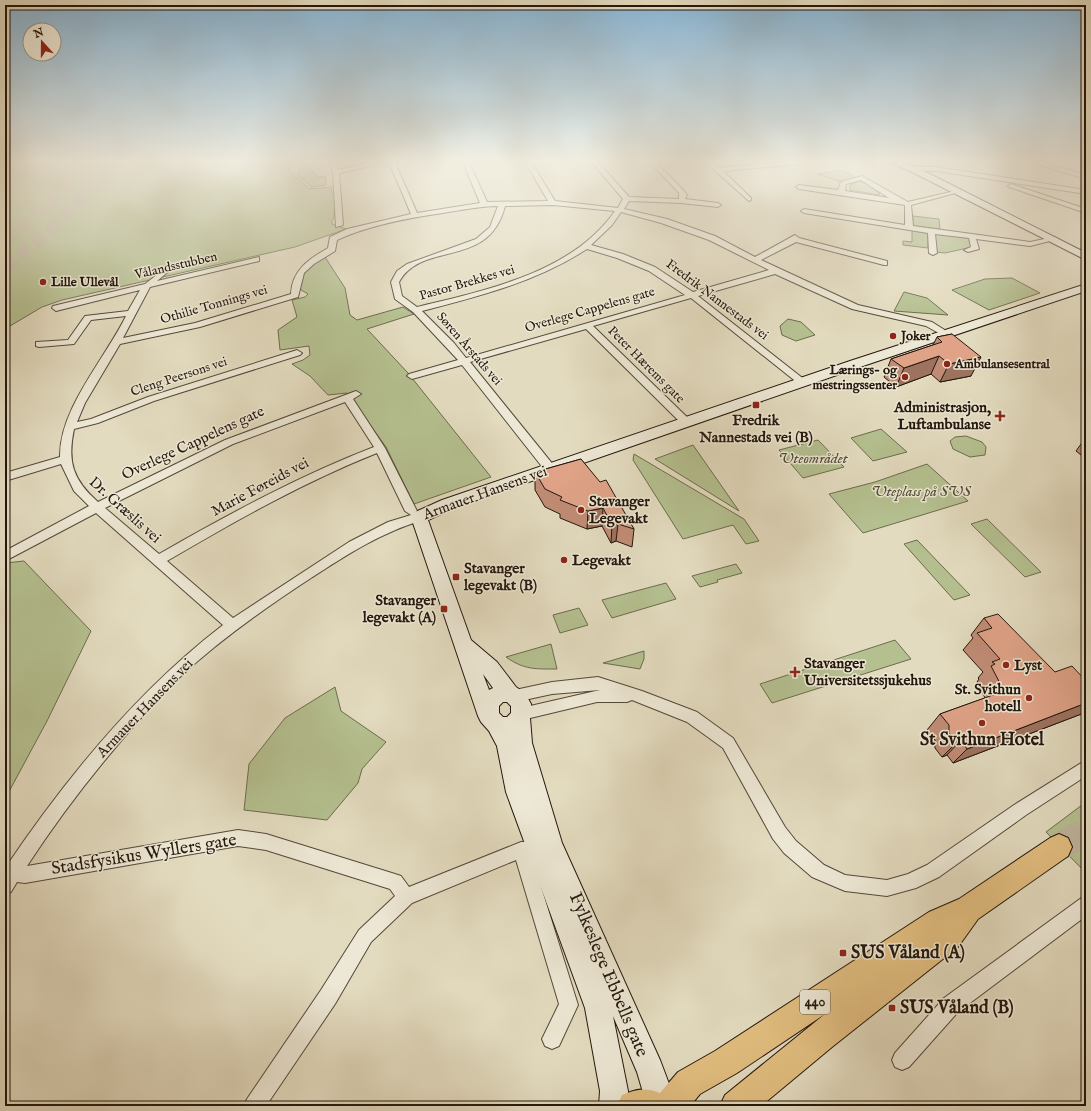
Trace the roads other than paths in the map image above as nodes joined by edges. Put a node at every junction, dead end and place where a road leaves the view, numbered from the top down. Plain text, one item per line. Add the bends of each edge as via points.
1 (338, 212) edge
2 (414, 212) edge
3 (435, 212) edge
4 (500, 212) edge
5 (620, 212) edge
6 (628, 212) edge
7 (809, 212) edge
8 (908, 212) edge
9 (1000, 212) edge
10 (416, 215) junction
11 (339, 225) dead end
12 (909, 228) junction
13 (931, 231) junction
14 (972, 236) junction
15 (1054, 238) junction
16 (585, 246) junction
17 (968, 250) dead end
18 (932, 253) dead end
19 (1086, 257) edge
20 (256, 259) dead end
21 (756, 260) junction
22 (884, 263) dead end
23 (166, 270) dead end
24 (776, 271) junction
25 (147, 286) junction
26 (1086, 287) edge
27 (693, 296) junction
28 (56, 308) dead end
29 (416, 310) junction
30 (133, 313) junction
31 (587, 325) junction
32 (947, 334) junction
33 (118, 342) junction
34 (39, 344) dead end
35 (297, 353) dead end
36 (464, 361) junction
37 (412, 376) dead end
38 (802, 382) junction
39 (352, 396) joint
40 (687, 423) junction
41 (70, 427) junction
42 (380, 448) junction
43 (65, 459) junction
44 (551, 470) junction
45 (5, 477) edge
46 (96, 506) junction
47 (415, 514) junction
48 (5, 556) edge
49 (159, 560) junction
50 (232, 625) junction
51 (465, 645) junction
52 (642, 696) junction
53 (516, 706) junction
54 (492, 720) junction
55 (1086, 768) edge
56 (1059, 847) tunnel mouth
57 (537, 848) junction
58 (9, 880) edge
59 (406, 897) junction
60 (1086, 905) edge
61 (969, 909) junction
62 (552, 1039) dead end
63 (902, 1060) dead end
64 (254, 1106) edge
65 (613, 1106) edge
66 (634, 1106) edge
67 (653, 1106) edge
68 (661, 1106) edge
69 (669, 1106) edge
70 (736, 1106) edge

1 - 11 street
2 - 10 street
3 - 10 street
4 - 29 street, Søren Årstads vei via 498,222 487,235 412,265 401,273 395,282 398,297
5 - 16 street, Pastor Brekkes vei via 608,228
6 - 21 street via 712,238
7 - 12 street
8 - 12 street
9 - 15 street
10 - 33 street, Othilie Tonnings vei via 340,234 333,239 332,249 306,265 295,283 296,294 197,325
12 - 13 street
13 - 14 street
13 - 18 street
14 - 15 street via 1030,244
14 - 17 street via 975,249
15 - 19 street
16 - 27 street, Fredrik Nannestads vei via 652,269
16 - 29 street, Pastor Brekkes vei via 552,266 507,286
20 - 25 street, Vålandsstubben
21 - 22 street via 795,238
21 - 24 street
23 - 25 street, Dr. Græslis vei
24 - 27 street, Overlege Cappelens gate
24 - 32 street via 855,307 929,324
25 - 28 street, Vålandsstubben
25 - 30 street, Dr. Græslis vei
26 - 32 street, Armauer Hansens vei
27 - 31 street, Overlege Cappelens gate
27 - 38 street, Fredrik Nannestads vei
29 - 36 street, Søren Årstads vei
30 - 33 street, Dr. Græslis vei
30 - 34 street via 88,318 71,342
31 - 36 street, Overlege Cappelens gate
31 - 40 street, Peter Hærems gate
32 - 38 street, Armauer Hansens vei
33 - 41 street, Dr. Græslis vei via 88,390
35 - 41 street, Cleng Peersons vei
36 - 37 street, Overlege Cappelens gate
36 - 44 street, Søren Årstads vei
38 - 40 street, Armauer Hansens vei
39 - 42 street, Fylkeslege Ebbells gate
39 - 46 street, Overlege Cappelens gate via 230,442
40 - 44 street, Armauer Hansens vei
41 - 43 street, Dr. Græslis vei
42 - 47 street, Fylkeslege Ebbells gate
42 - 49 street, Marie Føreids vei via 297,483 224,521
43 - 45 street
43 - 46 street, Dr. Græslis vei via 68,474 82,494
44 - 47 street, Armauer Hansens vei
46 - 48 street, Overlege Cappelens gate
46 - 49 street, Dr. Græslis vei
47 - 50 street, Armauer Hansens vei via 342,552
47 - 51 street, Fylkeslege Ebbells gate
49 - 50 street, Dr. Græslis vei via 175,577
50 - 58 street, Armauer Hansens vei via 176,672 84,771 54,809
51 - 53 street, Fylkeslege Ebbells gate via 490,668
51 - 54 street, Fylkeslege Ebbells gate
52 - 53 street via 596,696
52 - 53 street via 598,684 552,688
52 - 55 street via 692,717 728,743 779,833 790,847 818,871 852,884 887,888 910,882 933,871 1020,810
53 - 54 street via 514,724 508,726
53 - 54 street via 503,695 492,700 488,710
53 - 57 street, Fylkeslege Ebbells gate
54 - 57 street, Fylkeslege Ebbells gate via 507,745 517,792
56 - 61 main road, 440
57 - 59 street via 475,868
57 - 62 street, Fylkeslege Ebbells gate via 569,1005
57 - 65 street, Fylkeslege Ebbells gate via 598,1008 614,1091
57 - 68 street, Fylkeslege Ebbells gate via 650,1070
58 - 59 street, Stadsfysikus Wyllers gate via 25,875 238,838 266,842 395,882
59 - 64 street via 365,936 328,997
60 - 63 street via 951,1005
61 - 69 main road, 440 via 939,922 726,1062 689,1083
61 - 70 main road, 440 via 948,936
66 - 67 main road

